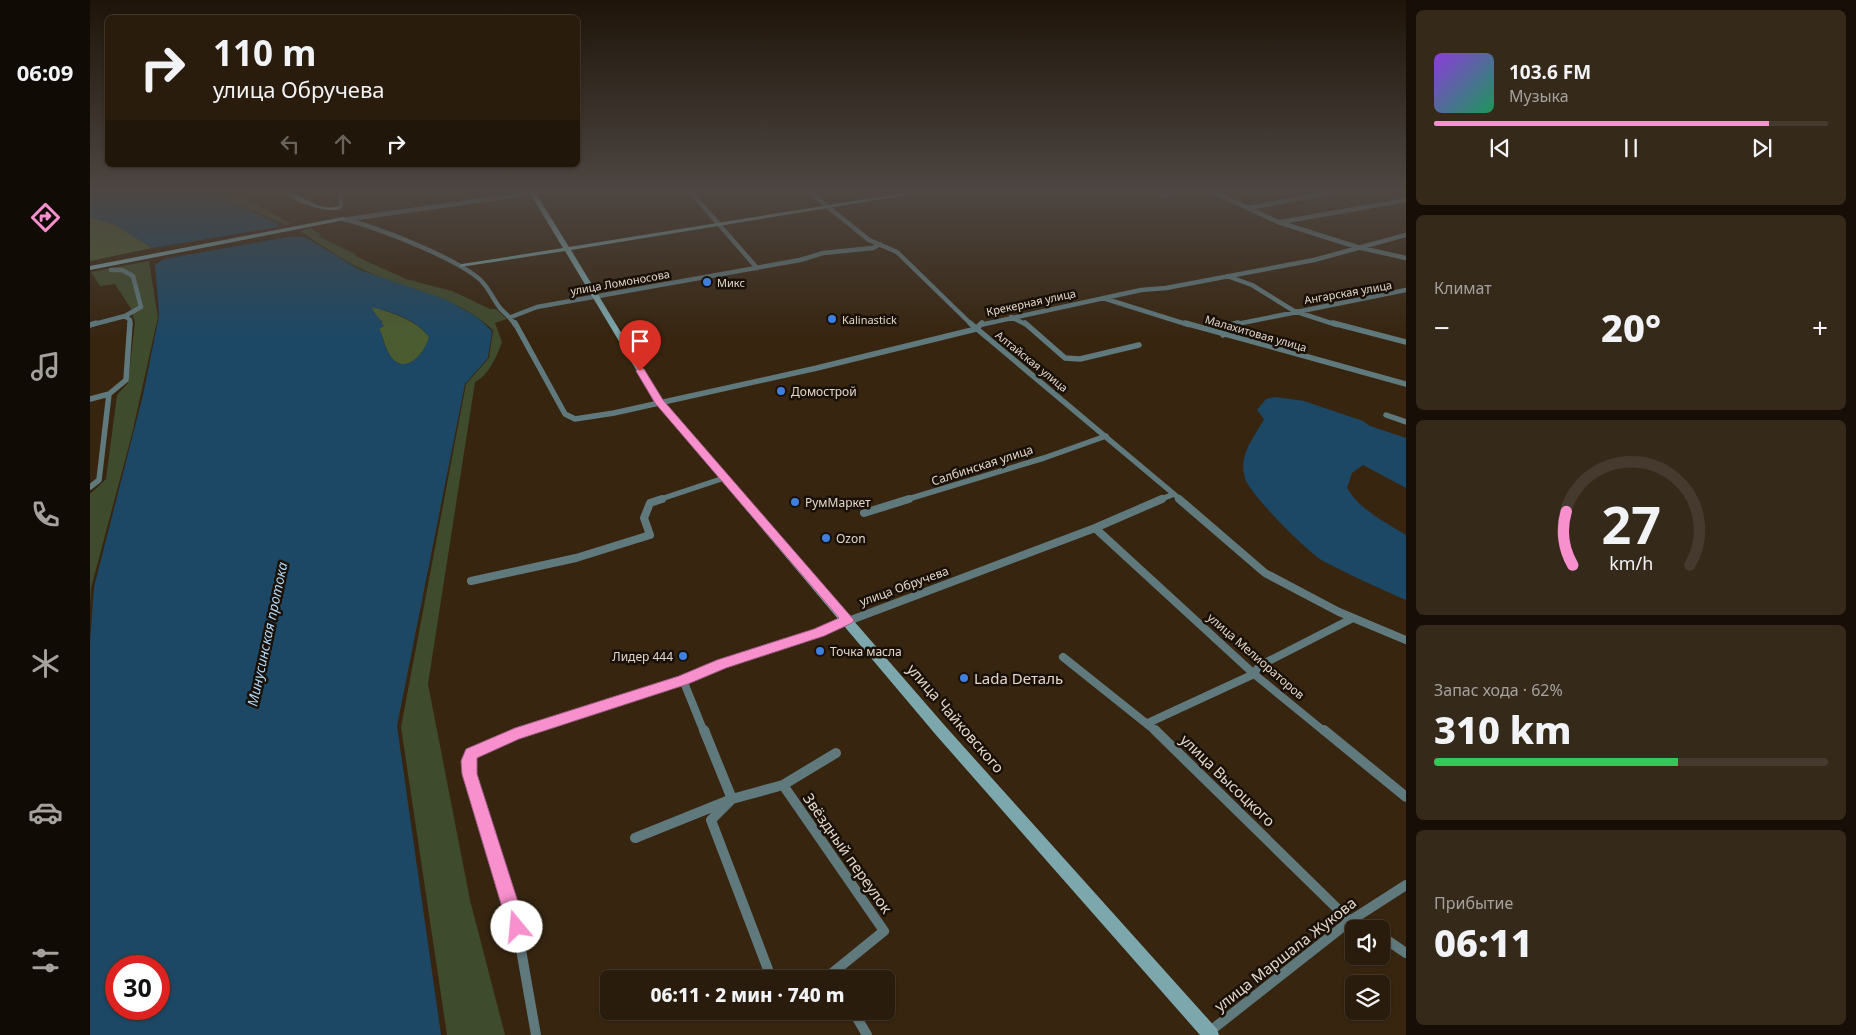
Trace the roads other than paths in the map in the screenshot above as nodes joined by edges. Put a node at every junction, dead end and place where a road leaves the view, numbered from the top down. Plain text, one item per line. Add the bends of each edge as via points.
1 (245, 238) edge
2 (395, 238) edge
3 (561, 238) edge
4 (642, 238) edge
5 (731, 238) edge
6 (867, 238) edge
7 (1330, 238) edge
8 (1393, 238) edge
9 (880, 244) junction
10 (1357, 247) junction
11 (568, 250) junction
12 (1406, 258) edge
13 (462, 266) junction
14 (90, 268) edge
15 (757, 268) junction
16 (111, 270) dead end
17 (1227, 276) junction
18 (1405, 293) edge
19 (595, 296) junction
20 (1102, 298) junction
21 (1294, 311) junction
22 (125, 316) junction
23 (511, 317) junction
24 (1010, 317) junction
25 (90, 325) edge
26 (976, 328) junction
27 (1223, 335) junction
28 (1406, 342) edge
29 (1139, 345) dead end
30 (1406, 384) edge
31 (109, 394) junction
32 (90, 399) edge
33 (659, 401) junction
34 (1386, 415) dead end
35 (1406, 422) edge
36 (1106, 436) junction
37 (724, 478) junction
38 (90, 486) edge
39 (1174, 494) junction
40 (864, 513) dead end
41 (1095, 528) junction
42 (471, 581) dead end
43 (1353, 618) junction
44 (847, 620) junction
45 (1406, 640) edge
46 (1063, 657) dead end
47 (1254, 674) junction
48 (683, 680) junction
49 (1148, 723) junction
50 (836, 753) dead end
51 (783, 785) junction
52 (1406, 797) edge
53 (732, 799) junction
54 (635, 838) dead end
55 (1406, 885) edge
56 (1350, 920) joint
57 (1345, 924) edge
58 (1390, 942) edge
59 (1406, 953) edge
60 (768, 970) edge
61 (839, 970) edge
62 (858, 1020) edge
63 (1210, 1034) edge
64 (536, 1035) edge
65 (867, 1035) edge

1 - 14 main road
2 - 13 street
3 - 11 main road, улица Чайковского
4 - 11 main road
5 - 15 street
6 - 9 street, Алтайская улица
7 - 10 street
8 - 10 street, Крекерная улица
9 - 15 street, улица Ломоносова via 873,248 823,253
9 - 26 street, Алтайская улица via 913,266
10 - 12 street
10 - 17 street, Крекерная улица via 1314,260
11 - 13 main road
11 - 19 main road, улица Чайковского
13 - 23 street via 480,278 498,308
15 - 19 street, улица Ломоносова
16 - 22 street via 122,270 133,276 138,292 140,307
17 - 20 street, Крекерная улица
17 - 21 street via 1252,286
18 - 21 street, Ангарская улица
19 - 23 street, улица Ломоносова
19 - 33 main road, улица Чайковского
20 - 24 street, Крекерная улица
20 - 27 street, Малахитовая улица
21 - 27 street, Ангарская улица via 1230,325
21 - 28 street
22 - 25 street
22 - 31 street via 130,320 126,380
23 - 33 street, Крекерная улица via 564,414 575,419
24 - 26 street, Крекерная улица via 982,323
24 - 29 street via 1026,324 1065,358 1080,359
26 - 33 street, Крекерная улица via 817,368
26 - 36 street, Алтайская улица
27 - 30 street, Малахитовая улица
31 - 32 street
31 - 38 street via 99,480
33 - 37 main road, улица Чайковского
34 - 35 street
36 - 39 street, Алтайская улица
36 - 40 street, Салбинская улица
37 - 42 street via 650,503 644,518 650,535 576,558
37 - 44 main road, улица Чайковского
39 - 41 street, улица Обручева
39 - 43 street, Алтайская улица via 1265,573
41 - 44 street, улица Обручева
41 - 47 street, улица Мелиораторов
43 - 45 street, Алтайская улица
43 - 47 street via 1259,666
44 - 48 street, улица Обручева
44 - 63 main road, улица Чайковского via 941,731
46 - 49 street, улица Высоцкого
47 - 49 street
47 - 52 street, улица Мелиораторов
48 - 53 street
48 - 64 street, улица Обручева via 515,734 471,754 470,774 517,927
49 - 56 street, улица Высоцкого
50 - 51 street
51 - 53 street
51 - 61 street, Звёздный переулок via 884,931
53 - 54 street
53 - 60 street via 710,820
55 - 56 street, улица Маршала Жукова
57 - 63 street, улица Маршала Жукова
58 - 59 street
62 - 65 street

